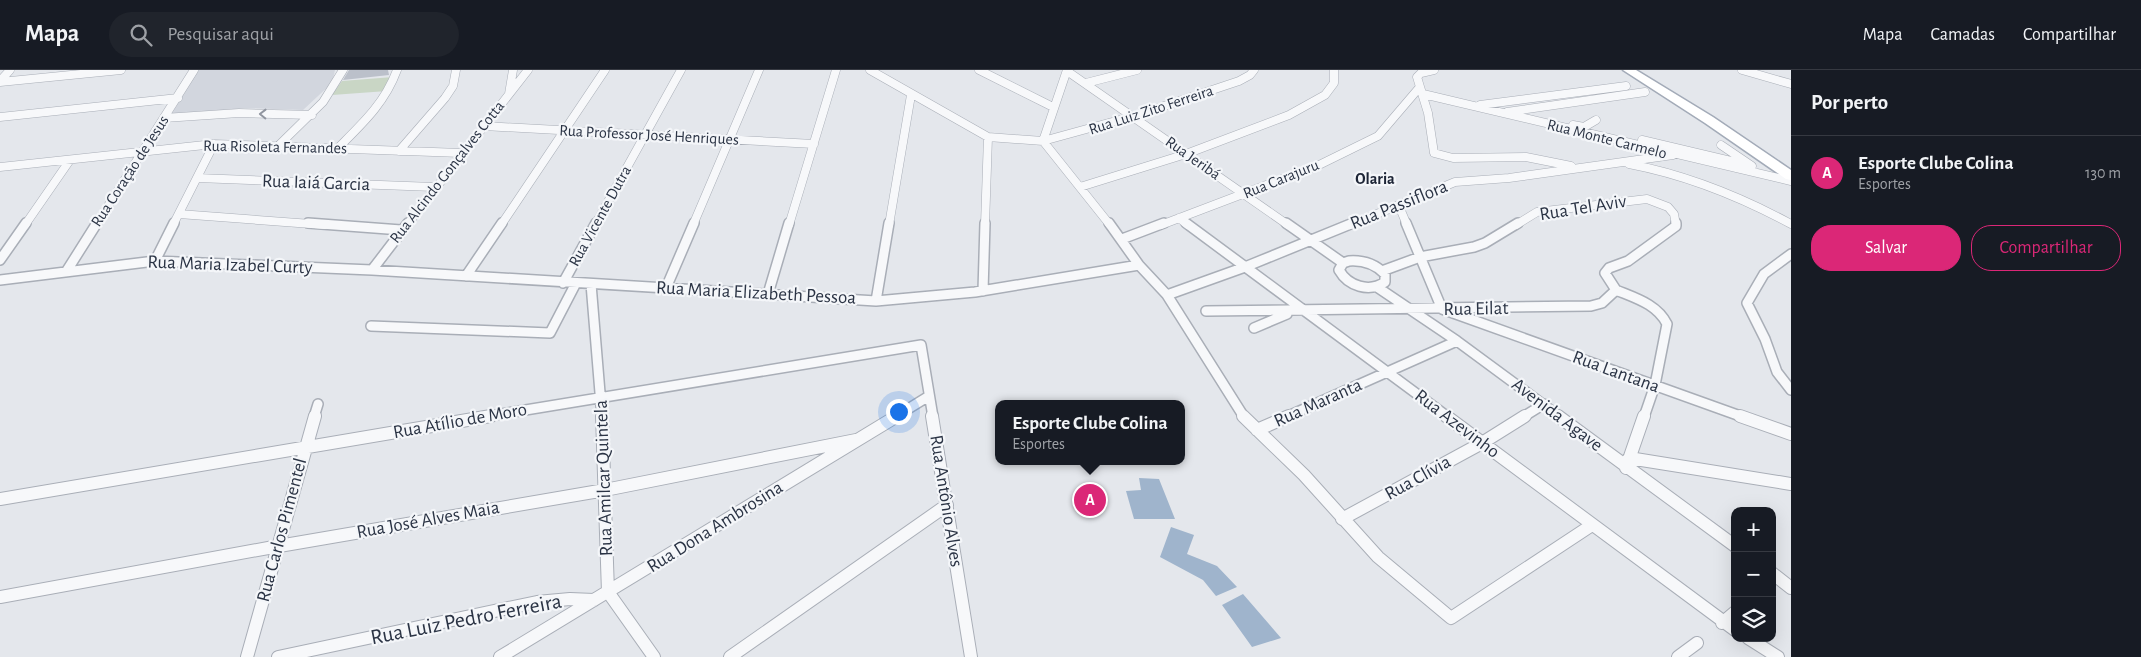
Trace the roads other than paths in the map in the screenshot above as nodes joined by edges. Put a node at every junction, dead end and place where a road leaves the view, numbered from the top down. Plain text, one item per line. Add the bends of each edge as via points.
1 (10, 70) edge
2 (121, 70) edge
3 (194, 70) edge
4 (343, 70) edge
5 (397, 70) edge
6 (456, 70) edge
7 (513, 70) edge
8 (528, 70) edge
9 (605, 70) edge
10 (682, 70) edge
11 (759, 70) edge
12 (836, 70) edge
13 (870, 70) edge
14 (1067, 70) edge
15 (1137, 70) edge
16 (1254, 70) edge
17 (1334, 70) edge
18 (1434, 70) edge
19 (1628, 70) edge
20 (1637, 70) edge
21 (1742, 70) edge
22 (983, 71) edge
23 (0, 81) edge
24 (1086, 83) junction
25 (1791, 84) edge
26 (1626, 86) dead end
27 (1421, 91) junction
28 (1645, 92) dead end
29 (508, 94) junction
30 (911, 95) junction
31 (178, 98) junction
32 (1473, 106) junction
33 (1053, 107) junction
34 (1525, 110) junction
35 (1501, 113) junction
36 (312, 115) junction
37 (1134, 116) junction
38 (0, 117) edge
39 (164, 118) junction
40 (1596, 120) dead end
41 (484, 126) junction
42 (565, 131) junction
43 (646, 135) junction
44 (988, 137) junction
45 (730, 139) junction
46 (1043, 141) junction
47 (214, 144) junction
48 (814, 144) junction
49 (278, 146) junction
50 (1721, 146) dead end
51 (1641, 147) junction
52 (338, 148) junction
53 (144, 150) junction
54 (399, 151) junction
55 (461, 153) junction
56 (1186, 154) junction
57 (1673, 155) junction
58 (70, 160) junction
59 (1618, 162) junction
60 (0, 167) edge
61 (1577, 168) junction
62 (1791, 168) edge
63 (1791, 176) edge
64 (197, 178) junction
65 (1791, 181) edge
66 (434, 187) junction
67 (1080, 187) junction
68 (1245, 194) junction
69 (1399, 206) junction
70 (180, 214) junction
71 (1179, 218) junction
72 (1791, 224) edge
73 (401, 230) junction
74 (1122, 239) junction
75 (1312, 240) junction
76 (1791, 254) edge
77 (1420, 257) junction
78 (0, 260) edge
79 (155, 261) junction
80 (1343, 263) junction
81 (1139, 265) junction
82 (1245, 267) junction
83 (372, 270) junction
84 (1382, 270) junction
85 (66, 272) junction
86 (466, 276) junction
87 (0, 280) edge
88 (563, 282) junction
89 (576, 283) junction
90 (591, 284) junction
91 (1378, 287) junction
92 (666, 288) junction
93 (1616, 290) junction
94 (983, 292) junction
95 (768, 294) junction
96 (1167, 296) junction
97 (876, 301) junction
98 (1442, 309) junction
99 (1414, 310) junction
100 (1206, 311) dead end
101 (1298, 311) junction
102 (371, 326) dead end
103 (1254, 328) dead end
104 (1457, 341) junction
105 (920, 345) joint
106 (1386, 372) junction
107 (1655, 385) junction
108 (1791, 390) edge
109 (929, 396) junction
110 (600, 397) junction
111 (318, 404) dead end
112 (1544, 404) junction
113 (1258, 430) junction
114 (1791, 434) edge
115 (856, 440) junction
116 (1482, 443) junction
117 (305, 447) junction
118 (1628, 463) junction
119 (1791, 484) edge
120 (605, 490) junction
121 (0, 499) edge
122 (947, 506) junction
123 (1342, 519) junction
124 (1592, 525) junction
125 (1731, 543) edge
126 (278, 546) junction
127 (1776, 577) edge
128 (1776, 578) edge
129 (1791, 580) edge
130 (1791, 588) edge
131 (608, 592) junction
132 (0, 597) edge
133 (595, 600) junction
134 (1731, 615) edge
135 (1722, 623) junction
136 (1731, 628) edge
137 (1754, 642) edge
138 (1697, 643) dead end
139 (247, 657) edge
140 (278, 657) edge
141 (500, 657) edge
142 (654, 657) edge
143 (730, 657) edge
144 (971, 657) edge
145 (1678, 657) edge
146 (1778, 657) edge

1 - 23 street
2 - 23 street
3 - 31 street, Rua Coração de Jesus
4 - 36 street via 338,83
5 - 52 street via 386,99
6 - 54 street via 453,86 445,98
7 - 29 street, Rua Alcindo Gonçalves Cotta
8 - 29 street
9 - 42 street
10 - 43 street, Rua Vicente Dutra
11 - 45 street
12 - 48 street
13 - 30 street
14 - 24 street, Rua Jeribá
14 - 33 street
15 - 24 street
16 - 37 street, Rua Luiz Zito Ferreira via 1238,81
17 - 56 street via 1334,83 1325,95 1313,102 1289,115
18 - 27 street, Rua Carajuru via 1421,72 1417,77
19 - 63 main road
20 - 62 main road
21 - 25 street
22 - 33 street
24 - 37 street, Rua Jeribá
26 - 32 street
27 - 32 street, Rua Monte Carmelo
27 - 61 street via 1429,115 1434,153 1453,158 1526,157
27 - 68 street, Rua Carajuru via 1378,136 1319,165
28 - 34 street
29 - 41 street, Rua Alcindo Gonçalves Cotta
30 - 44 street
30 - 97 street
31 - 38 street
31 - 39 street, Rua Coração de Jesus
32 - 35 street, Rua Monte Carmelo
33 - 46 street
34 - 35 street
34 - 40 street via 1584,127
35 - 51 street, Rua Monte Carmelo
36 -> 39 street via 239,113
36 - 49 street
37 - 46 street, Rua Luiz Zito Ferreira
37 - 56 street, Rua Jeribá
39 - 53 street, Rua Coração de Jesus
41 - 42 street, Rua Professor José Henriques
41 - 55 street, Rua Alcindo Gonçalves Cotta
42 - 43 street, Rua Professor José Henriques
42 - 86 street
43 - 45 street, Rua Professor José Henriques
43 - 88 street, Rua Vicente Dutra
44 - 46 street, Rua Luiz Zito Ferreira
44 - 94 street
45 - 48 street, Rua Professor José Henriques
45 - 92 street
46 - 67 street
47 - 49 street, Rua Risoleta Fernandes
47 - 53 street, Rua Risoleta Fernandes
47 - 64 street
48 - 95 street
49 - 52 street, Rua Risoleta Fernandes
50 - 51 street via 1752,166 1642,140
51 - 57 street, Rua Monte Carmelo
52 - 54 street, Rua Risoleta Fernandes
53 - 58 street, Rua Risoleta Fernandes
53 - 85 street, Rua Coração de Jesus
54 - 55 street, Rua Risoleta Fernandes
55 - 66 street, Rua Alcindo Gonçalves Cotta
56 - 67 street
56 - 68 street, Rua Jeribá
57 - 59 street, Rua Passiflora
57 - 65 street, Rua Monte Carmelo
58 - 60 street, Rua Risoleta Fernandes
58 - 78 street
59 - 61 street, Rua Passiflora
59 - 72 street via 1649,167 1705,185
61 - 69 street, Rua Passiflora via 1455,182
64 - 66 street, Rua Iaiá Garcia
64 - 70 street
66 - 73 street, Rua Alcindo Gonçalves Cotta
67 - 74 street
68 - 71 street, Rua Carajuru
68 - 75 street, Rua Jeribá
69 - 75 street, Rua Passiflora
69 - 77 street
70 - 73 street
70 - 79 street
71 - 74 street, Rua Carajuru
71 - 82 street, Rua Azevinho
73 - 83 street, Rua Alcindo Gonçalves Cotta
74 - 81 street
75 - 80 street, Rua Jeribá
75 - 82 street, Rua Passiflora
76 - 108 street via 1760,276 1747,303 1778,372
77 - 84 street, Rua Tel Aviv
77 - 93 street, Rua Tel Aviv via 1480,245 1537,212 1647,200 1672,210 1676,226 1628,261 1604,273
77 - 98 street
79 - 83 street, Rua Maria Izabel Curty
79 - 85 street, Rua Maria Izabel Curty
80 - 84 street via 1362,261
80 - 91 street via 1339,270 1344,278 1357,285
81 - 94 street, Rua Maria Elizabeth Pessoa
81 - 96 street
82 - 96 street, Rua Passiflora
82 - 101 street, Rua Azevinho
83 - 86 street, Rua Maria Elizabeth Pessoa
84 - 91 street via 1386,278
85 - 87 street, Rua Maria Izabel Curty
86 - 88 street, Rua Maria Elizabeth Pessoa
88 - 89 street, Rua Maria Elizabeth Pessoa
89 - 90 street, Rua Maria Elizabeth Pessoa
89 - 102 street via 550,333
90 - 92 street, Rua Maria Elizabeth Pessoa
90 - 110 street, Rua Amilcar Quintela
91 - 99 street, Avenida Agave
92 - 95 street, Rua Maria Elizabeth Pessoa
93 - 98 street, Rua Eilat via 1602,303 1591,306
93 - 107 street via 1656,308 1665,316 1667,324
94 - 97 street, Rua Maria Elizabeth Pessoa
95 - 97 street, Rua Maria Elizabeth Pessoa
96 - 113 street via 1233,400
98 - 99 street, Rua Eilat
98 - 107 street, Rua Lantana
99 - 101 street, Rua Eilat
99 - 104 street, Avenida Agave
100 - 101 street, Rua Eilat
101 - 103 street
101 - 106 street, Rua Azevinho
104 - 106 street, Rua Maranta
104 - 112 street, Avenida Agave
105 - 109 street, Rua Antônio Alves
105 - 110 street, Rua Atílio de Moro
106 - 113 street, Rua Maranta
106 - 116 street, Rua Azevinho
107 - 114 street, Rua Lantana
107 - 118 street
109 - 115 street, Rua Dona Ambrosina
109 - 122 street, Rua Antônio Alves
110 - 117 street, Rua Atílio de Moro
110 - 120 street, Rua Amilcar Quintela
111 - 117 street, Rua Carlos Pimentel
112 - 116 street, Rua Clívia
112 - 118 street, Avenida Agave
113 - 123 street, Rua Maranta
115 - 120 street, Rua José Alves Maia
115 - 131 street, Rua Dona Ambrosina
116 - 123 street, Rua Clívia
116 - 124 street, Rua Azevinho
117 - 121 street, Rua Atílio de Moro
117 - 126 street, Rua Carlos Pimentel
118 - 119 street
118 - 125 street, Avenida Agave
120 - 126 street, Rua José Alves Maia
120 - 131 street, Rua Amilcar Quintela
122 - 143 street
122 - 144 street, Rua Antônio Alves
123 - 124 street, Rua Maranta via 1378,557 1451,618
124 - 135 street, Rua Azevinho
126 - 132 street, Rua José Alves Maia
126 - 139 street, Rua Carlos Pimentel
127 - 129 street
128 - 130 street
131 - 133 street, Rua Dona Ambrosina
131 - 142 street
133 - 140 street, Rua Luiz Pedro Ferreira via 537,602
133 - 141 street, Rua Dona Ambrosina
134 - 135 street
135 - 136 street, Rua Azevinho
137 - 146 street
138 - 145 street

